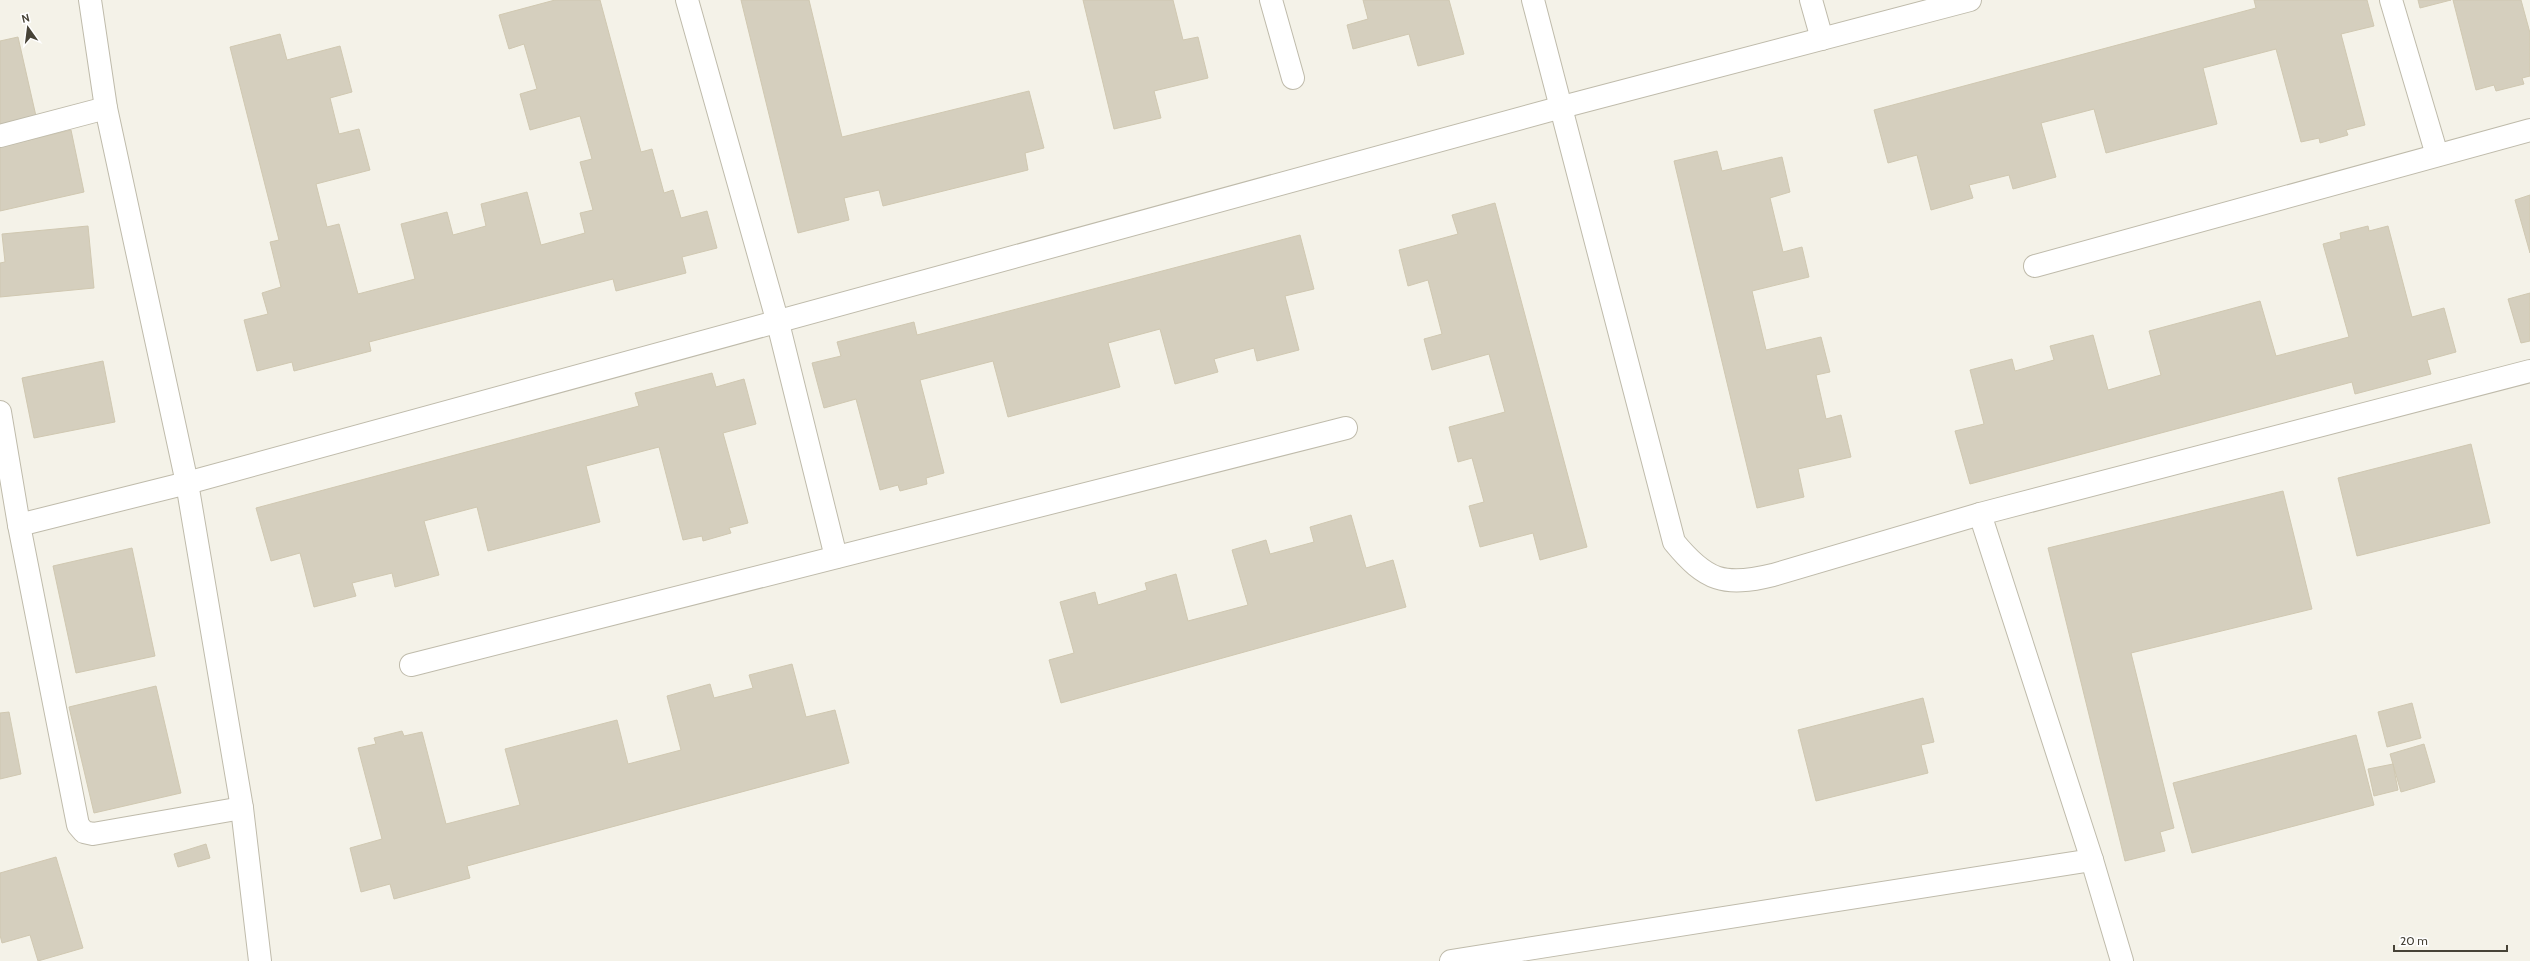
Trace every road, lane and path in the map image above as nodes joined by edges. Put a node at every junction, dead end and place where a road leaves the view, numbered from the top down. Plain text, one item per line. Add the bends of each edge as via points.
1 (90, 0) edge
2 (687, 0) edge
3 (1271, 0) edge
4 (1533, 0) edge
5 (1811, 0) edge
6 (1970, 0) edge
7 (2391, 0) edge
8 (1822, 39) junction
9 (1293, 78) dead end
10 (1562, 107) junction
11 (106, 108) junction
12 (2530, 130) edge
13 (0, 136) edge
14 (2437, 155) junction
15 (2035, 266) dead end
16 (778, 323) junction
17 (2530, 371) edge
18 (0, 412) edge
19 (1346, 428) dead end
20 (187, 483) junction
21 (1980, 514) junction
22 (18, 525) junction
23 (836, 558) junction
24 (411, 665) dead end
25 (242, 808) junction
26 (2092, 860) junction
27 (260, 961) edge
28 (1451, 961) edge
29 (2122, 961) edge

1 - 11 street
2 - 16 street
3 - 9 street
4 - 10 street
5 - 8 street
6 - 8 street
7 - 14 street
8 - 10 street
10 - 16 street
10 - 21 street via 1666,514 1674,542 1692,564 1716,578 1745,582
11 - 13 street
11 - 20 street
12 - 14 street
14 - 15 street
16 - 20 street
16 - 23 street
17 - 21 street
18 - 22 street
19 - 23 street
20 - 22 street
20 - 25 street
21 - 26 street
22 - 25 street via 78,825 84,832 93,834
23 - 24 street
25 - 27 street
26 - 28 street
26 - 29 street

